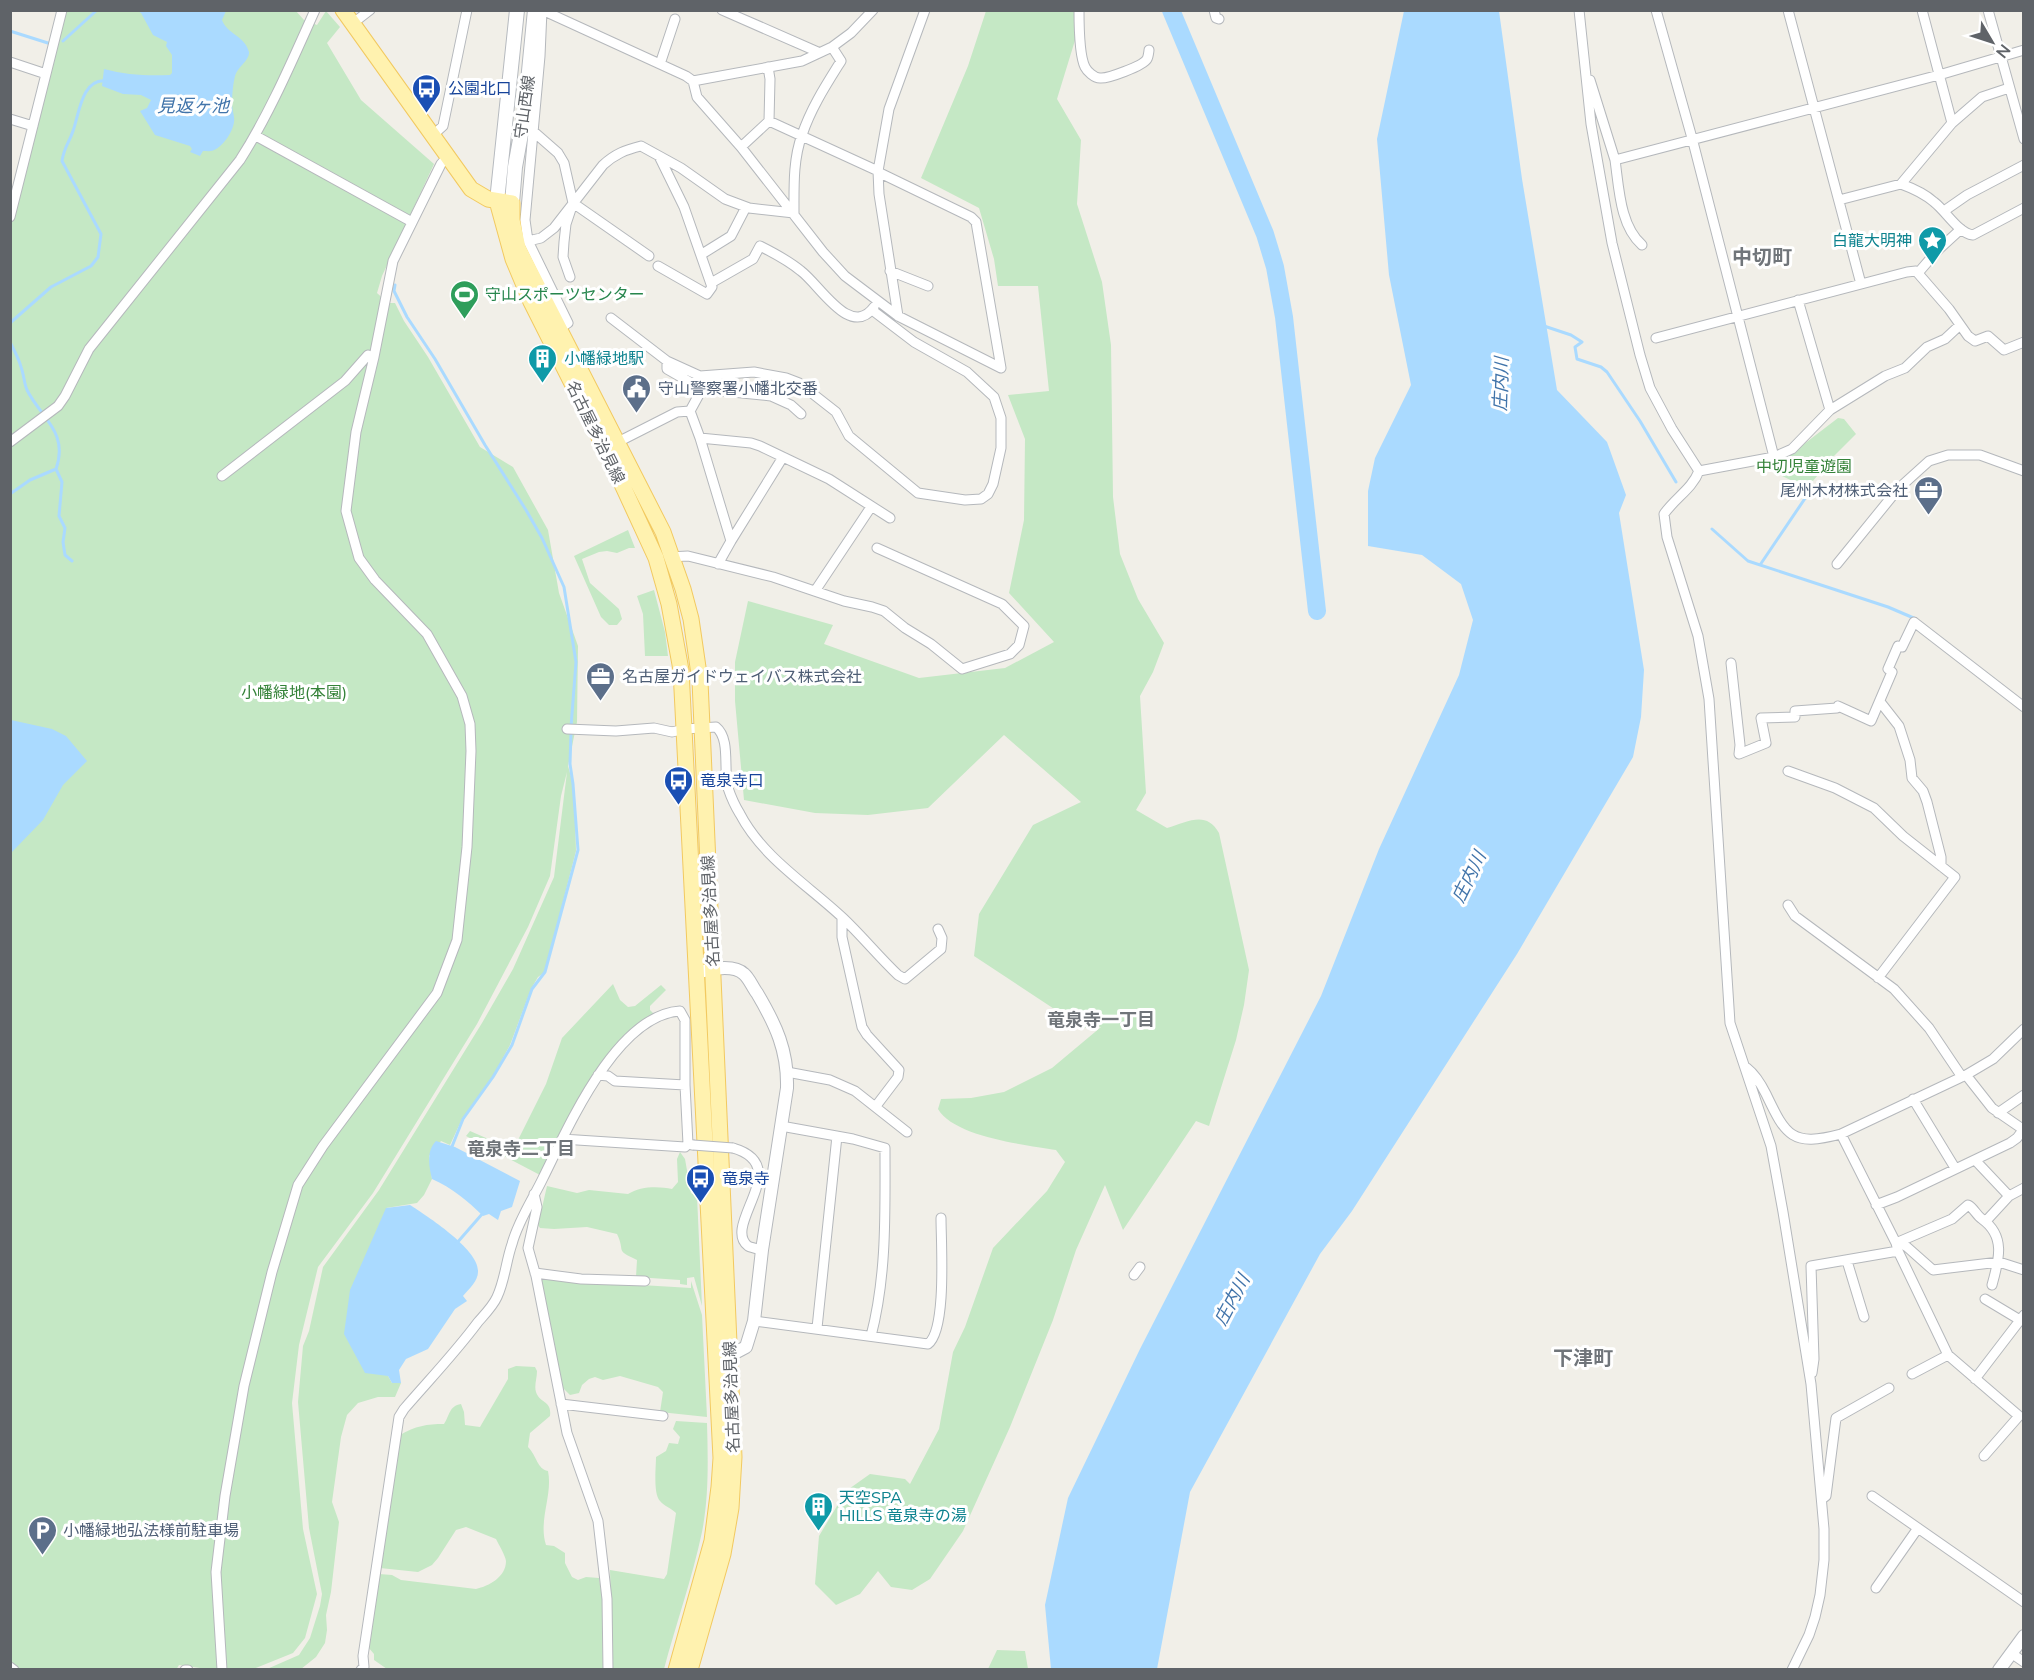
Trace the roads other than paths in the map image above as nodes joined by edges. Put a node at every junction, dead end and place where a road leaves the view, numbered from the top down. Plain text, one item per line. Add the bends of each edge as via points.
1 (62, 10) edge
2 (315, 10) edge
3 (343, 10) edge
4 (370, 10) edge
5 (467, 10) edge
6 (517, 10) edge
7 (535, 10) edge
8 (542, 10) edge
9 (722, 10) edge
10 (873, 10) edge
11 (925, 10) edge
12 (1079, 10) edge
13 (1579, 10) edge
14 (1656, 10) edge
15 (1788, 10) edge
16 (1922, 10) edge
17 (1988, 10) edge
18 (675, 19) dead end
19 (352, 24) junction
20 (832, 47) junction
21 (1149, 50) dead end
22 (2024, 50) edge
23 (818, 52) junction
24 (2000, 58) junction
25 (10, 62) edge
26 (1585, 63) junction
27 (660, 64) junction
28 (768, 67) junction
29 (46, 74) junction
30 (1939, 75) junction
31 (693, 81) junction
32 (2009, 88) junction
33 (1815, 106) junction
34 (10, 119) edge
35 (769, 121) junction
36 (1952, 123) junction
37 (33, 126) junction
38 (534, 132) junction
39 (433, 135) junction
40 (802, 135) junction
41 (256, 136) junction
42 (1692, 138) junction
43 (2024, 139) edge
44 (741, 147) junction
45 (448, 156) junction
46 (659, 156) junction
47 (1615, 160) junction
48 (2024, 165) edge
49 (878, 172) junction
50 (15, 180) edge
51 (1901, 184) junction
52 (1839, 200) junction
53 (504, 202) junction
54 (573, 203) junction
55 (746, 207) junction
56 (2024, 208) edge
57 (1944, 211) junction
58 (794, 213) junction
59 (10, 217) edge
60 (412, 222) junction
61 (1961, 229) junction
62 (528, 241) junction
63 (1642, 245) dead end
64 (702, 254) junction
65 (649, 256) dead end
66 (658, 266) dead end
67 (890, 271) junction
68 (1918, 273) junction
69 (570, 277) dead end
70 (711, 283) junction
71 (1861, 284) junction
72 (928, 286) dead end
73 (1798, 300) junction
74 (875, 306) junction
75 (898, 316) junction
76 (1737, 316) junction
77 (611, 318) dead end
78 (1960, 326) junction
79 (559, 329) junction
80 (1656, 338) dead end
81 (2024, 342) edge
82 (368, 355) dead end
83 (667, 361) junction
84 (702, 389) junction
85 (1830, 410) junction
86 (690, 411) junction
87 (801, 414) dead end
88 (700, 438) junction
89 (10, 442) edge
90 (616, 443) junction
91 (783, 456) junction
92 (1774, 457) junction
93 (1699, 471) junction
94 (2024, 471) edge
95 (222, 476) dead end
96 (871, 507) junction
97 (890, 518) dead end
98 (731, 541) junction
99 (877, 548) dead end
100 (670, 560) junction
101 (718, 564) junction
102 (1836, 564) dead end
103 (815, 591) junction
104 (1731, 663) dead end
105 (1881, 703) junction
106 (2024, 707) edge
107 (702, 728) junction
108 (567, 729) dead end
109 (685, 729) junction
110 (1788, 771) dead end
111 (1941, 866) junction
112 (1788, 906) dead end
113 (842, 918) junction
114 (938, 929) dead end
115 (714, 968) junction
116 (697, 974) junction
117 (1878, 978) junction
118 (2024, 1029) edge
119 (1745, 1066) junction
120 (787, 1072) junction
121 (598, 1075) junction
122 (1964, 1076) junction
123 (685, 1085) junction
124 (2024, 1095) edge
125 (1913, 1099) junction
126 (876, 1106) junction
127 (1998, 1113) junction
128 (781, 1126) junction
129 (2023, 1130) edge
130 (907, 1131) dead end
131 (1841, 1134) junction
132 (837, 1136) junction
133 (561, 1139) junction
134 (691, 1145) junction
135 (1975, 1160) junction
136 (1955, 1168) junction
137 (2024, 1188) edge
138 (534, 1194) junction
139 (2009, 1196) junction
140 (1876, 1205) junction
141 (942, 1218) dead end
142 (1986, 1221) junction
143 (1898, 1246) junction
144 (762, 1250) junction
145 (1847, 1261) junction
146 (1999, 1262) junction
147 (2024, 1270) edge
148 (535, 1273) junction
149 (645, 1281) dead end
150 (1992, 1285) dead end
151 (1985, 1299) dead end
152 (1864, 1317) dead end
153 (2022, 1317) edge
154 (754, 1321) junction
155 (818, 1328) junction
156 (871, 1336) junction
157 (1948, 1355) junction
158 (729, 1356) junction
159 (1912, 1374) dead end
160 (1975, 1379) junction
161 (1811, 1384) junction
162 (1889, 1388) dead end
163 (561, 1404) junction
164 (2020, 1412) edge
165 (663, 1416) dead end
166 (1984, 1456) dead end
167 (1872, 1496) dead end
168 (1822, 1499) junction
169 (1918, 1528) junction
170 (1876, 1588) dead end
171 (2024, 1602) edge
172 (2024, 1636) edge
173 (2011, 1653) junction
174 (2024, 1662) edge
175 (10, 1667) edge
176 (14, 1670) edge
177 (222, 1670) edge
178 (361, 1670) edge
179 (608, 1670) edge
180 (676, 1670) edge
181 (690, 1670) edge
182 (1792, 1670) edge
183 (1999, 1670) edge

1 - 29 street
2 - 41 street
3 - 19 main road
4 - 19 street
5 - 39 street via 443,126
6 - 53 main road, 守山西線
7 - 53 main road, 守山西線 via 525,112
8 - 27 street
8 - 38 street
9 - 23 street
10 - 20 street
11 - 49 street via 890,109
12 - 21 street via 1082,56 1095,77 1101,79 1143,63
13 - 26 street
14 - 42 street
15 - 33 street
16 - 30 street
17 - 24 street
18 - 27 street
19 - 39 main road
20 - 23 street
20 - 40 street via 842,61 814,106
22 - 24 street
23 - 28 street via 802,61
24 - 30 street
24 - 32 street
25 - 29 street
26 - 47 street
26 - 93 street via 1591,124 1612,243 1640,355 1650,388
27 - 31 street
28 - 31 street
28 - 35 street
29 - 37 street
30 - 33 street
30 - 36 street
31 - 44 street via 697,97
32 - 36 street via 1982,97
32 - 43 street
33 - 42 street
33 - 52 street
34 - 37 street
35 - 40 street
35 - 44 street
36 - 51 street
37 - 50 street
38 - 54 street via 564,163
38 - 62 street via 525,203
39 - 45 main road
40 - 49 street
40 - 58 street via 794,179
41 - 60 street
41 - 89 street via 89,350 65,396
42 - 47 street
42 - 76 street
44 - 58 street
45 - 53 main road via 471,189 488,199
45 - 60 street
46 - 54 street via 641,146 622,150 603,165
46 - 55 street via 725,199
46 - 64 street
47 - 63 street via 1623,212 1635,239
48 - 57 street
49 - 67 street
49 - 75 street via 971,216 976,222 1001,368
50 - 59 street
51 - 52 street
51 - 57 street via 1929,198
52 - 71 street
53 - 79 main road, 名古屋多治見線 via 518,248
53 - 100 main road, 名古屋多治見線 via 513,259 531,302 615,469
54 - 62 street via 547,234
54 - 65 street
54 - 69 street via 566,224 563,257
55 - 58 street
55 - 64 street via 731,236
56 - 61 street via 1980,233 1969,235
57 - 61 street
58 - 74 street via 823,252
60 - 177 street via 393,261 356,432 346,511 359,558 427,634 462,696 470,724 467,847 457,940 437,993 298,1185 244,1386 225,1496 216,1572
61 - 68 street
62 - 79 street via 568,323
64 - 70 street
66 - 70 street via 706,294
67 - 72 street
67 - 75 street
68 - 71 street via 1907,272
68 - 78 street
70 - 74 street via 753,259 760,246 802,271 845,314 859,318
71 - 73 street
73 - 76 street
73 - 85 street
74 - 75 street
74 - 83 street via 914,342 967,372 994,397 1001,418 1001,448 993,484 981,499 918,493 849,436 836,412 793,380 754,372 700,376
76 - 80 street
76 - 92 street
77 - 83 street
78 - 81 street via 1975,341 1988,336 2004,350
78 - 85 street via 1927,347 1905,368
79 - 90 main road, 名古屋多治見線
82 - 95 street via 345,381
83 - 84 street via 671,373
84 - 86 street
84 - 87 street via 771,396
85 - 92 street via 1792,449
86 - 88 street
86 - 90 street via 677,412
88 - 91 street via 751,443
88 - 98 street
90 - 100 main road, 名古屋多治見線 via 663,532
91 - 96 street via 829,479
91 - 98 street
92 - 93 street
93 - 119 street via 1695,482 1664,514 1667,537 1698,636 1709,699 1730,1023
94 - 102 street via 1980,455 1948,455 1929,461 1898,489
96 - 97 street
96 - 103 street
98 - 101 street
99 - 103 street via 1002,604 1024,626 1019,645 1010,654 962,669 884,611
100 - 101 street
100 - 107 main road, 名古屋多治見線 via 692,629
100 - 109 main road, 名古屋多治見線
101 - 103 street
104 - 105 street via 1739,754 1766,742 1761,718 1795,717 1795,711 1838,706 1872,721
105 - 106 street via 1892,672 1888,669 1914,622
105 - 111 street via 1899,726 1912,778 1923,791
107 - 109 street
107 - 113 street via 716,727 722,732 729,790 756,838 789,873
107 - 115 main road, 名古屋多治見線
108 - 109 street
109 - 116 main road, 名古屋多治見線
110 - 111 street via 1874,808
111 - 117 street via 1955,877
112 - 117 street via 1795,916
113 - 114 street via 905,979 941,948
113 - 126 street via 842,937 862,1027 899,1070
115 - 116 street
115 - 120 street via 745,974 777,1030
115 - 158 main road, 名古屋多治見線
116 - 180 main road, 名古屋多治見線 via 721,1458 712,1541
117 - 122 street via 1912,1008
118 - 122 street via 1993,1059
119 - 131 street via 1760,1082 1780,1122 1798,1138 1811,1140
119 - 161 street via 1771,1146
120 - 126 street via 830,1080
120 - 128 street
121 - 123 street via 615,1081
121 - 123 street via 639,1029 668,1012 680,1011 685,1020
121 - 133 street
122 - 125 street
122 - 127 street
123 - 134 street
124 - 127 street
125 - 131 street
125 - 136 street
126 - 130 street
127 - 129 street
128 - 132 street
128 - 144 street
129 - 135 street via 2010,1143
131 - 140 street
132 - 155 street
132 - 156 street via 885,1148 882,1288
133 - 134 street
133 - 138 street
134 - 144 street, bridge via 742,1150 757,1166 757,1188 742,1231 749,1247
135 - 136 street
135 - 139 street
136 - 140 street
137 - 139 street
138 - 148 street via 537,1206 528,1248
138 - 178 street via 512,1242 497,1298 399,1417
139 - 142 street
140 - 143 street
141 - 156 street via 941,1299 933,1341 928,1344
142 - 143 street via 1968,1205 1952,1219
142 - 146 street via 2000,1244
143 - 145 street
143 - 146 street via 1907,1247 1933,1270
143 - 157 street
144 - 154 street
145 - 152 street
145 - 161 street via 1811,1266
146 - 147 street
146 - 150 street
148 - 149 street
148 - 163 street
151 - 153 street
153 - 160 street
154 - 155 street
154 - 158 street via 746,1347
155 - 156 street
157 - 159 street
157 - 160 street
158 - 181 main road, 名古屋多治見線 via 734,1457 731,1508 718,1575
160 - 164 street
161 - 168 street
162 - 168 street via 1836,1418 1826,1496
163 - 165 street
163 - 179 street via 567,1433 598,1521 607,1599
164 - 166 street
167 - 169 street
168 - 182 street via 1820,1595 1809,1635
169 - 170 street
169 - 171 street
172 - 173 street
173 - 174 street
173 - 183 street
175 - 176 street

